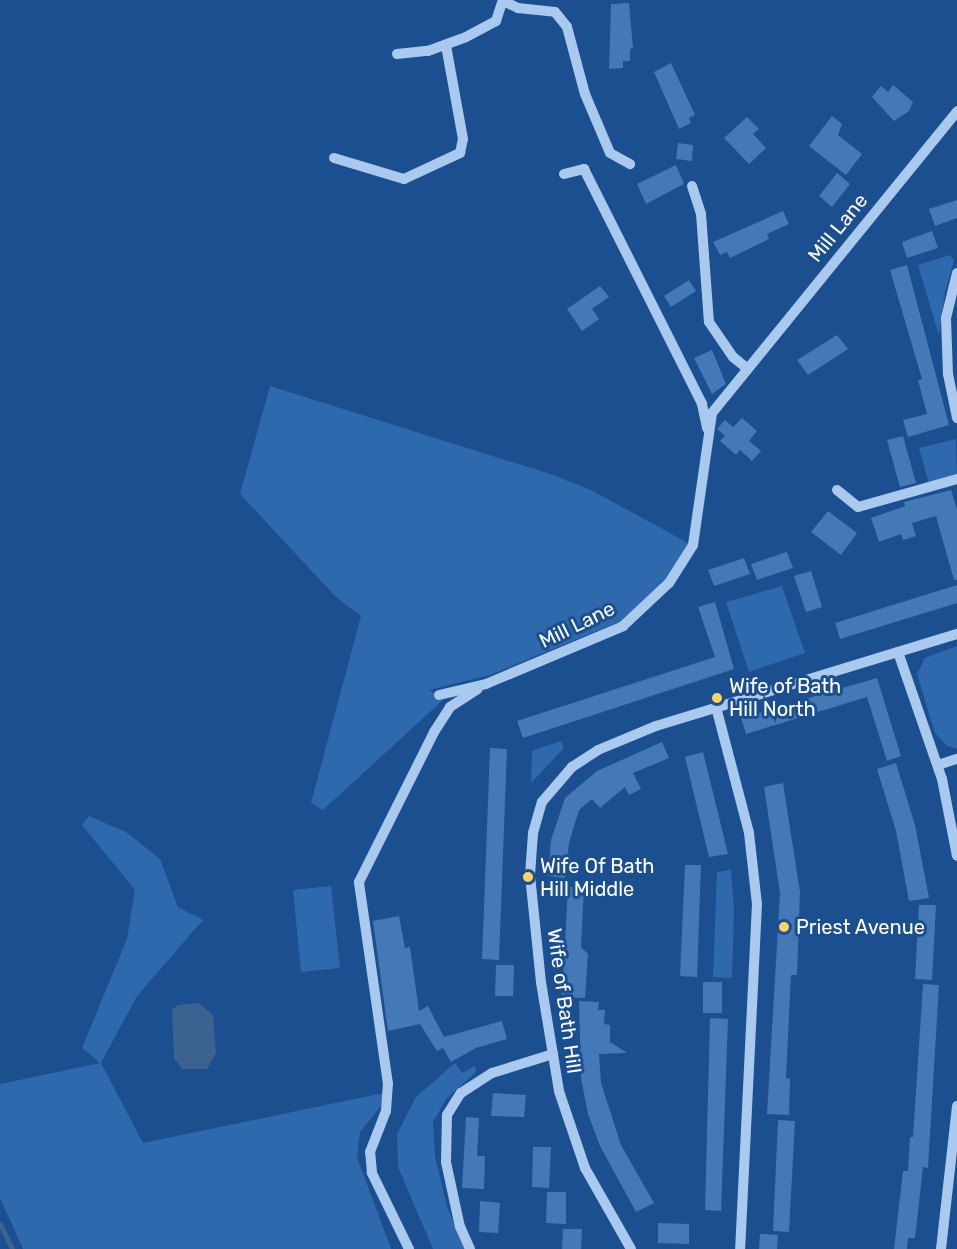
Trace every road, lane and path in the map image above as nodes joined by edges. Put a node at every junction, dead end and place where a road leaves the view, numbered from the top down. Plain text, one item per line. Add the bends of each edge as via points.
1 (503, 1) edge
2 (446, 45) junction
3 (397, 54) dead end
4 (957, 111) edge
5 (334, 158) dead end
6 (630, 164) dead end
7 (564, 174) dead end
8 (692, 186) dead end
9 (957, 273) edge
10 (748, 369) junction
11 (957, 417) edge
12 (708, 431) junction
13 (957, 479) edge
14 (837, 490) dead end
15 (957, 634) edge
16 (898, 652) junction
17 (486, 684) junction
18 (439, 695) dead end
19 (716, 707) junction
20 (957, 759) edge
21 (938, 765) junction
22 (955, 840) edge
23 (957, 856) edge
24 (553, 1054) junction
25 (957, 1106) edge
26 (409, 1249) edge
27 (471, 1249) edge
28 (631, 1249) edge
29 (740, 1249) edge
30 (941, 1249) edge

1 - 2 street via 496,21
1 - 6 street via 518,8 555,12 567,27 585,94 610,153
2 - 3 street
2 - 5 street via 462,139 460,153 404,179
4 - 10 street, Mill Lane
7 - 12 street, Mill Lane via 584,169 702,404
8 - 10 street via 701,214 709,322 733,357
9 - 11 street via 946,318 948,374
10 - 12 street, Mill Lane via 712,413
12 - 17 street, Mill Lane via 710,445 693,545 669,583 623,626
13 - 14 street via 858,507
15 - 16 street, Wife of Bath Hill
16 - 19 street, Wife of Bath Hill
16 - 21 street
17 - 18 street, Mill Lane
17 - 26 street via 450,707 439,723 359,882 388,1084 386,1111 370,1152 372,1173
19 - 24 street, Wife of Bath Hill via 598,750 572,767 542,802 533,833 530,875
19 - 29 street via 749,833 757,904
20 - 21 street
21 - 22 street
22 - 23 street
24 - 27 street via 492,1072 461,1093 447,1115 446,1162 460,1227
24 - 28 street, Wife of Bath Hill via 576,1147
25 - 30 street

